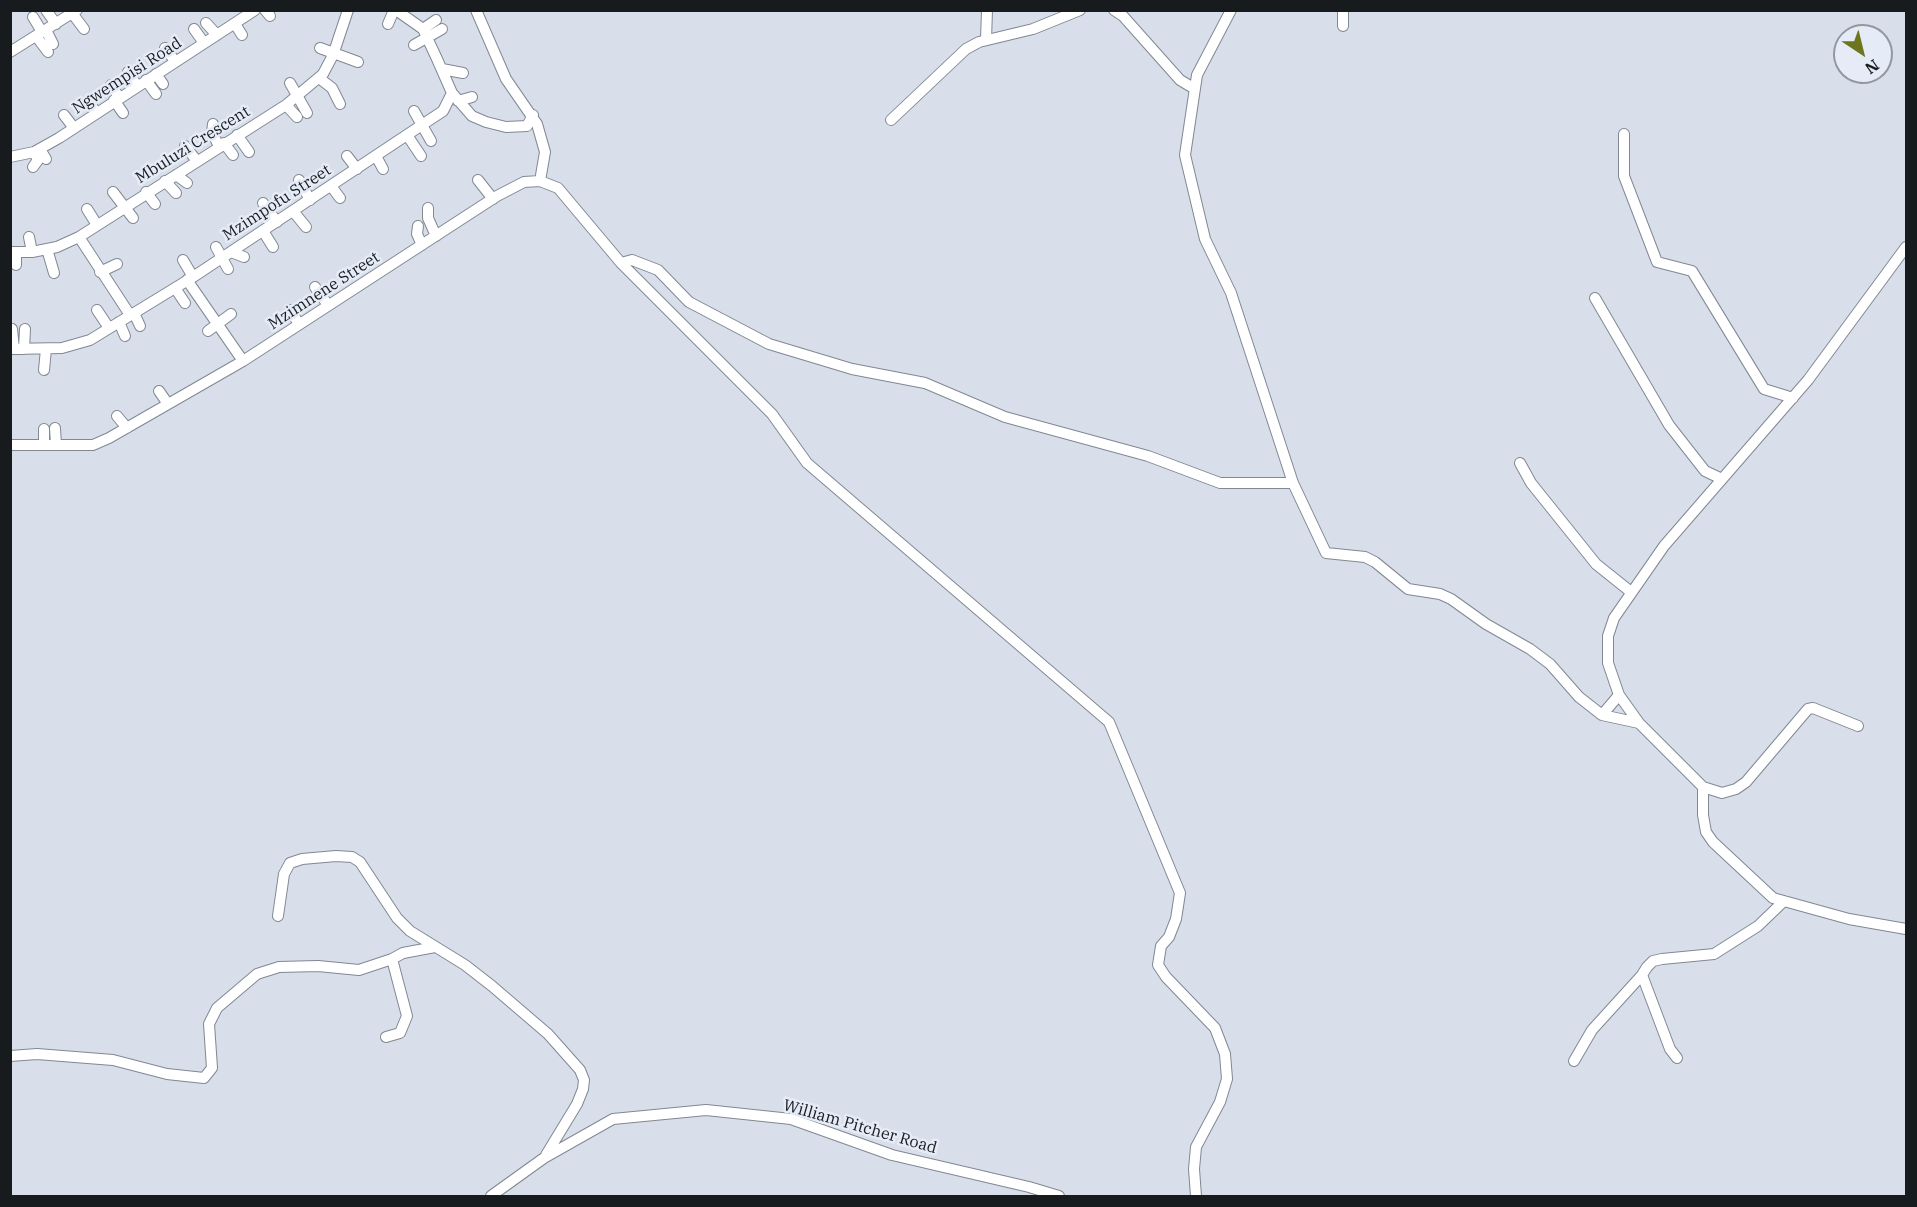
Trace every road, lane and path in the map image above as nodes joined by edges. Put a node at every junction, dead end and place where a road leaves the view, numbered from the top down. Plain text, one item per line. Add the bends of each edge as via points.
1 (46, 10) edge
2 (255, 10) edge
3 (348, 10) edge
4 (476, 10) edge
5 (987, 10) edge
6 (1080, 10) edge
7 (1113, 10) edge
8 (1231, 10) edge
9 (1343, 10) edge
10 (399, 11) edge
11 (75, 12) edge
12 (33, 17) dead end
13 (206, 23) dead end
14 (56, 24) junction
15 (234, 24) junction
16 (388, 24) dead end
17 (439, 24) dead end
18 (1343, 26) dead end
19 (84, 29) dead end
20 (194, 29) dead end
21 (41, 33) junction
22 (426, 34) junction
23 (217, 35) junction
24 (242, 35) dead end
25 (986, 40) junction
26 (204, 43) junction
27 (414, 45) dead end
28 (50, 48) dead end
29 (165, 48) dead end
30 (320, 48) dead end
31 (10, 52) edge
32 (333, 55) junction
33 (175, 61) junction
34 (358, 62) dead end
35 (442, 69) junction
36 (128, 72) dead end
37 (463, 74) dead end
38 (319, 78) junction
39 (146, 80) junction
40 (290, 83) dead end
41 (163, 84) dead end
42 (111, 85) dead end
43 (1195, 89) junction
44 (156, 94) dead end
45 (454, 97) junction
46 (472, 97) dead end
47 (296, 98) junction
48 (117, 99) junction
49 (88, 101) dead end
50 (340, 104) dead end
51 (286, 105) junction
52 (414, 111) dead end
53 (96, 112) junction
54 (123, 113) dead end
55 (64, 115) dead end
56 (533, 115) junction
57 (891, 120) dead end
58 (213, 124) dead end
59 (422, 126) junction
60 (74, 128) junction
61 (1624, 134) dead end
62 (237, 135) junction
63 (407, 135) junction
64 (431, 141) dead end
65 (221, 145) junction
66 (185, 146) dead end
67 (37, 151) junction
68 (249, 152) dead end
69 (233, 155) dead end
70 (347, 156) dead end
71 (376, 156) junction
72 (421, 156) dead end
73 (10, 157) edge
74 (46, 159) dead end
75 (197, 161) junction
76 (33, 167) dead end
77 (357, 169) junction
78 (382, 170) dead end
79 (176, 175) junction
80 (299, 180) dead end
81 (478, 180) dead end
82 (165, 181) junction
83 (540, 182) junction
84 (187, 183) dead end
85 (331, 186) junction
86 (114, 192) dead end
87 (146, 192) junction
88 (176, 193) dead end
89 (340, 198) dead end
90 (493, 199) junction
91 (310, 200) junction
92 (263, 203) dead end
93 (155, 204) dead end
94 (124, 207) junction
95 (428, 207) dead end
96 (87, 209) dead end
97 (293, 211) junction
98 (134, 218) dead end
99 (277, 222) junction
100 (97, 225) junction
101 (418, 226) dead end
102 (306, 227) dead end
103 (263, 231) junction
104 (436, 236) junction
105 (29, 237) dead end
106 (79, 237) junction
107 (422, 245) junction
108 (216, 247) dead end
109 (273, 247) dead end
110 (1906, 247) edge
111 (47, 249) junction
112 (13, 252) edge
113 (32, 252) junction
114 (227, 254) junction
115 (244, 257) dead end
116 (183, 260) dead end
117 (621, 263) junction
118 (117, 264) dead end
119 (16, 265) dead end
120 (228, 269) dead end
121 (100, 272) junction
122 (54, 273) dead end
123 (190, 279) junction
124 (315, 287) dead end
125 (175, 288) junction
126 (1595, 298) dead end
127 (185, 303) dead end
128 (328, 305) junction
129 (97, 310) dead end
130 (290, 310) dead end
131 (132, 314) junction
132 (231, 314) dead end
133 (119, 322) junction
134 (299, 324) junction
135 (140, 326) dead end
136 (109, 328) junction
137 (213, 328) junction
138 (12, 329) edge
139 (25, 329) dead end
140 (125, 336) dead end
141 (16, 349) edge
142 (46, 349) junction
143 (243, 361) junction
144 (44, 370) dead end
145 (159, 392) dead end
146 (1792, 398) junction
147 (168, 404) junction
148 (117, 416) dead end
149 (118, 429) junction
150 (10, 445) edge
151 (44, 445) junction
152 (56, 445) junction
153 (1520, 463) dead end
154 (1722, 479) junction
155 (1293, 483) junction
156 (1631, 592) junction
157 (1619, 695) junction
158 (1602, 715) junction
159 (1639, 723) junction
160 (1858, 726) dead end
161 (1703, 788) junction
162 (1784, 901) junction
163 (278, 916) dead end
164 (1906, 929) edge
165 (435, 947) junction
166 (392, 959) junction
167 (1642, 975) junction
168 (386, 1037) dead end
169 (10, 1056) edge
170 (1677, 1058) dead end
171 (1574, 1061) dead end
172 (544, 1158) junction
173 (491, 1197) edge
174 (1059, 1197) edge
175 (1197, 1197) edge

1 - 14 street
2 - 15 street, Ngwempisi Road
3 - 32 street, Mbuluzi Crescent
4 - 56 street via 506,79
5 - 25 street
6 - 25 street
7 - 43 street via 1123,16 1180,80
8 - 43 street via 1197,75
9 - 18 street
10 - 16 street
10 - 22 street
11 - 14 street
11 - 19 street
12 - 21 street
13 - 23 street
14 - 21 street
15 - 23 street, Ngwempisi Road
15 - 24 street
17 - 22 street
20 - 26 street
21 - 28 street
21 - 31 street
22 - 27 street
22 - 35 street
23 - 26 street, Ngwempisi Road
25 - 57 street via 966,49
26 - 33 street, Ngwempisi Road via 188,49
29 - 33 street
30 - 32 street
32 - 34 street
32 - 38 street, Mbuluzi Crescent
33 - 39 street, Ngwempisi Road
35 - 37 street
35 - 45 street via 442,84
36 - 39 street
38 - 47 street, Mbuluzi Crescent
38 - 50 street via 332,88
39 - 41 street
39 - 44 street
39 - 48 street, Ngwempisi Road
40 - 47 street
42 - 48 street
43 - 155 street via 1185,155 1203,230 1231,293
45 - 46 street
45 - 56 street via 472,116 506,127 527,126
45 - 59 street, Mzimpofu Street
47 - 51 street, Mbuluzi Crescent
47 - 51 street via 302,115
48 - 53 street, Ngwempisi Road
48 - 54 street
49 - 53 street
51 - 62 street, Mbuluzi Crescent
52 - 59 street
53 - 60 street, Ngwempisi Road
55 - 60 street
56 - 83 street via 545,152
58 - 65 street via 212,133
59 - 63 street, Mzimpofu Street
59 - 64 street
60 - 67 street, Ngwempisi Road
61 - 146 street via 1624,176 1657,262 1692,271 1764,389
62 - 65 street, Mbuluzi Crescent
62 - 68 street
63 - 71 street, Mzimpofu Street
63 - 72 street
65 - 69 street
65 - 75 street, Mbuluzi Crescent
66 - 75 street
67 - 73 street, Ngwempisi Road
67 - 74 street
67 - 76 street via 38,160
70 - 77 street
71 - 77 street, Mzimpofu Street
71 - 78 street
75 - 79 street, Mbuluzi Crescent
77 - 85 street, Mzimpofu Street
79 - 82 street, Mbuluzi Crescent
79 - 84 street
80 - 91 street
81 - 90 street
82 - 87 street, Mbuluzi Crescent
82 - 88 street
83 - 90 street, Mzimnene Street via 524,182
83 - 117 street via 558,188
85 - 89 street
85 - 91 street, Mzimpofu Street
86 - 94 street
87 - 93 street
87 - 94 street, Mbuluzi Crescent
90 - 104 street, Mzimnene Street
91 - 97 street, Mzimpofu Street
92 - 99 street
94 - 98 street
94 - 100 street, Mbuluzi Crescent
95 - 104 street
96 - 100 street
97 - 99 street, Mzimpofu Street
97 - 102 street
99 - 103 street, Mzimpofu Street
100 - 106 street, Mbuluzi Crescent
101 - 107 street
103 - 109 street
103 - 114 street, Mzimpofu Street
104 - 107 street, Mzimnene Street
105 - 113 street
106 - 111 street, Mbuluzi Crescent
106 - 121 street via 88,262
107 - 128 street, Mzimnene Street
108 - 114 street
110 - 146 street
111 - 113 street, Mbuluzi Crescent
111 - 122 street
112 - 113 street, Mbuluzi Crescent
112 - 119 street
114 - 115 street
114 - 120 street
114 - 123 street, Mzimpofu Street
116 - 123 street
117 - 155 street via 632,260 658,270 688,302 769,344 852,369 925,383 1005,417 1148,456 1220,483
117 - 175 street via 772,414 807,463 1110,722 1180,893 1176,919 1169,938 1161,946 1158,965 1215,1028 1225,1054 1227,1080 1196,1147
118 - 121 street
121 - 131 street
123 - 125 street, Mzimpofu Street
123 - 137 street
124 - 128 street
125 - 127 street
125 - 131 street, Mzimpofu Street
126 - 154 street via 1669,425 1705,471
128 - 134 street, Mzimnene Street
129 - 136 street
130 - 134 street
131 - 133 street, Mzimpofu Street
131 - 135 street
132 - 137 street
133 - 136 street, Mzimpofu Street
133 - 140 street
134 - 143 street, Mzimnene Street
136 - 142 street, Mzimpofu Street via 81,343
137 - 143 street
138 - 141 street
139 - 141 street
141 - 142 street, Mzimpofu Street
142 - 144 street
143 - 147 street, Mzimnene Street
145 - 147 street
146 - 154 street
147 - 149 street, Mzimnene Street
148 - 149 street
149 - 152 street, Mzimnene Street via 93,445
150 - 151 street, Mzimnene Street
151 - 152 street, Mzimnene Street
151 - 152 street via 49,429
153 - 156 street via 1531,483 1596,564
154 - 156 street via 1664,546
155 - 158 street via 1326,553 1365,557 1408,589 1451,599 1536,654
156 - 157 street via 1614,618 1608,636 1608,663
157 - 158 street
157 - 159 street
158 - 159 street
159 - 161 street
160 - 161 street via 1808,709 1746,782 1722,793
161 - 162 street via 1705,824 1713,842 1773,898
162 - 164 street via 1849,919
162 - 167 street via 1758,926 1714,954 1653,961
163 - 165 street via 284,874 290,863 352,857 366,868 397,918
165 - 166 street
165 - 172 street via 465,965 529,1018 580,1070 584,1080 577,1104
166 - 168 street via 407,1016 400,1033
166 - 169 street via 359,970 279,967 257,974 217,1008 209,1024 212,1068 204,1078 167,1074 113,1060 37,1054
167 - 170 street
167 - 171 street via 1592,1030
172 - 173 street, William Pitcher Road
172 - 174 street, William Pitcher Road via 613,1119 705,1110 791,1119 892,1155

